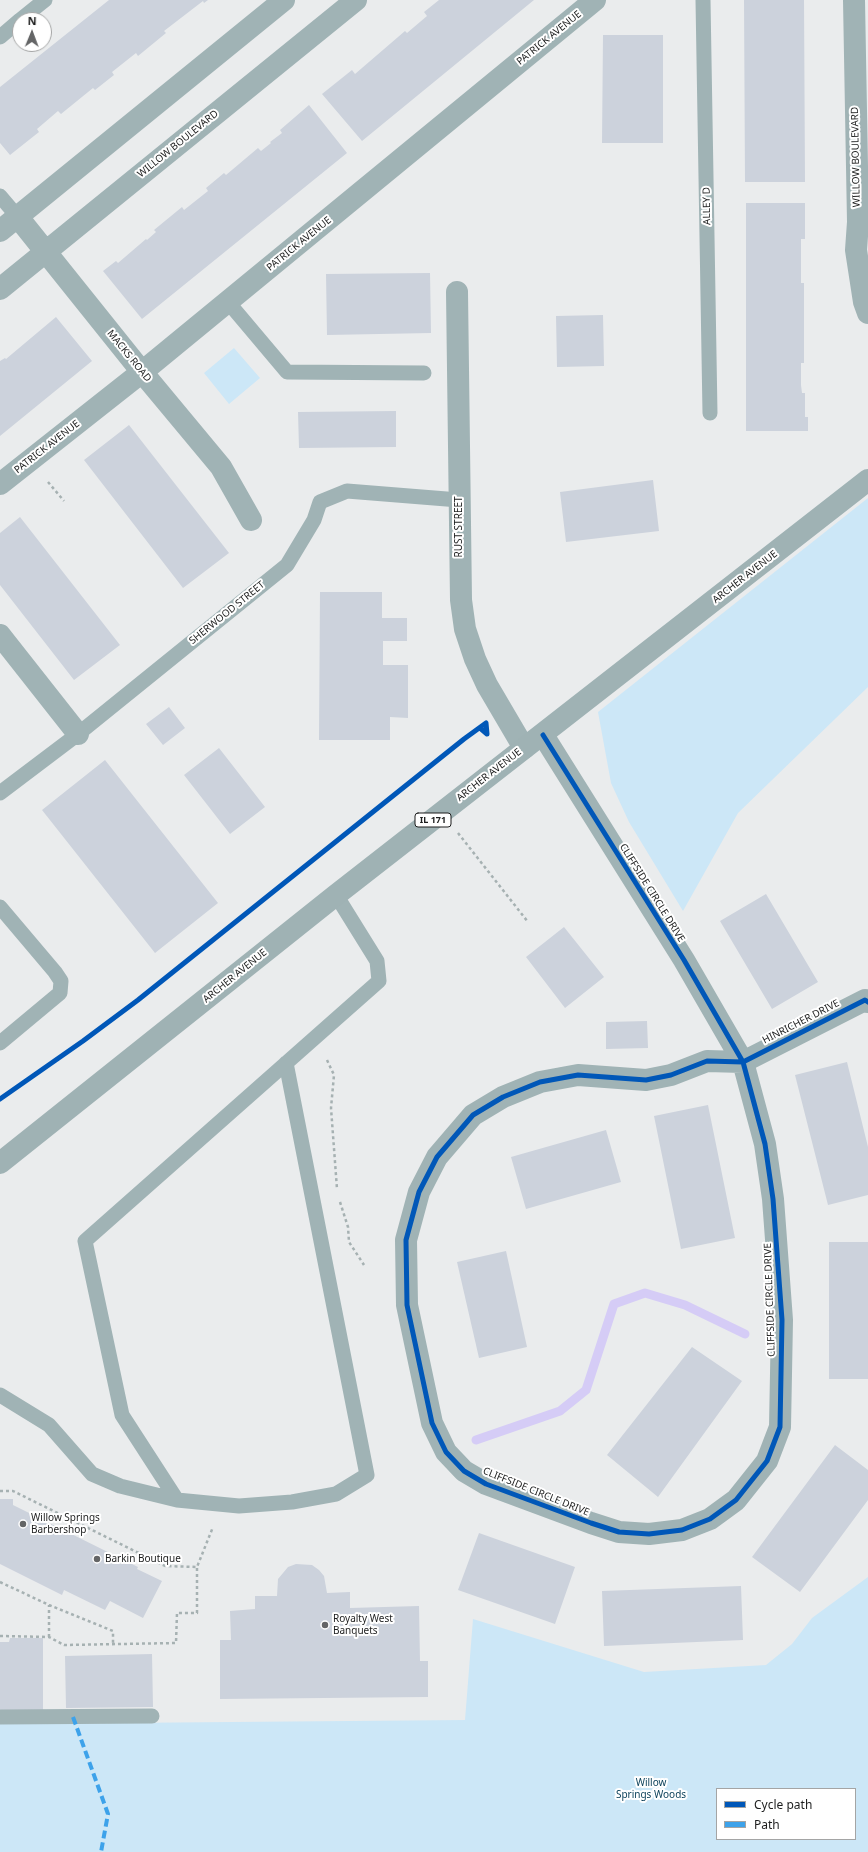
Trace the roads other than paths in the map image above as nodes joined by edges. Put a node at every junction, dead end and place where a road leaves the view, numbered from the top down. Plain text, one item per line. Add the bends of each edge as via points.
1 (45, 0) edge
2 (284, 0) edge
3 (356, 0) edge
4 (596, 0) edge
5 (703, 0) edge
6 (854, 0) edge
7 (30, 12) edge
8 (12, 27) edge
9 (0, 37) edge
10 (862, 98) edge
11 (0, 196) edge
12 (17, 216) junction
13 (0, 231) edge
14 (47, 251) junction
15 (0, 289) edge
16 (457, 292) dead end
17 (228, 302) junction
18 (868, 313) edge
19 (142, 372) junction
20 (424, 373) dead end
21 (710, 412) dead end
22 (868, 480) edge
23 (0, 484) edge
24 (459, 500) junction
25 (251, 520) dead end
26 (0, 635) edge
27 (78, 734) junction
28 (543, 735) junction
29 (524, 748) junction
30 (0, 793) edge
31 (336, 895) junction
32 (0, 907) edge
33 (868, 1002) edge
34 (0, 1043) edge
35 (743, 1062) junction
36 (286, 1063) junction
37 (0, 1163) edge
38 (0, 1395) edge
39 (178, 1500) junction
40 (152, 1716) dead end
41 (0, 1717) edge

1 - 7 lane
2 - 12 street
3 - 14 street, WILLOW BOULEVARD
4 - 17 street, PATRICK AVENUE
5 - 21 lane, ALLEY D
6 - 10 street, WILLOW BOULEVARD
8 - 9 lane
10 - 18 street, WILLOW BOULEVARD via 856,250
11 - 12 lane, MACKS ROAD
12 - 13 street
12 - 14 street, MACKS ROAD
14 - 15 street, WILLOW BOULEVARD
14 - 19 street, MACKS ROAD
16 - 24 street, RUST STREET
17 - 19 street, PATRICK AVENUE
17 - 20 lane via 287,372
19 - 23 street, PATRICK AVENUE
19 - 25 street, MACKS ROAD via 221,467
22 - 28 main road, ARCHER AVENUE / IL 171
24 - 27 lane, SHERWOOD STREET via 347,492 320,502 314,520 287,565
24 - 29 street, RUST STREET via 461,600 465,629 487,685
26 - 27 street
27 - 30 lane, SHERWOOD STREET
28 - 29 main road, ARCHER AVENUE / IL 171
28 - 35 street, CLIFFSIDE CIRCLE DRIVE via 684,960
29 - 31 main road, ARCHER AVENUE / IL 171
31 - 36 lane via 377,961 379,981
31 - 37 main road, ARCHER AVENUE / IL 171
32 - 34 lane via 61,981 60,994
33 - 35 street, HINRICHER DRIVE via 865,1000
35 - 35 street, CLIFFSIDE CIRCLE DRIVE via 765,1144 778,1245 782,1320 780,1427 768,1461 736,1500 710,1519 682,1530 649,1534 619,1532 591,1523 486,1484 464,1471 446,1452 432,1423 407,1305 406,1240 418,1192 437,1157 473,1115 503,1097 540,1082 578,1075 646,1080 671,1075 707,1061
36 - 39 lane via 85,1241 122,1415
36 - 39 lane via 367,1475 336,1494 292,1502 238,1506
38 - 39 lane via 49,1425 92,1474 120,1486
40 - 41 lane

